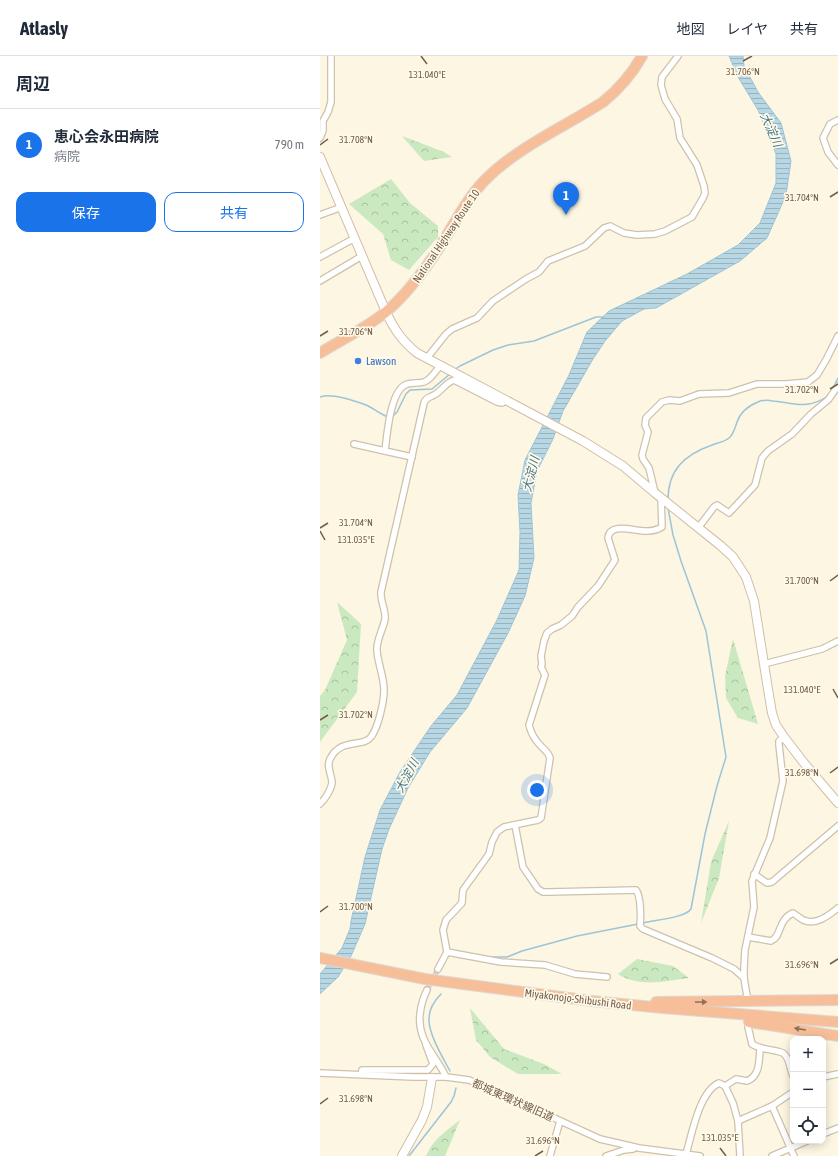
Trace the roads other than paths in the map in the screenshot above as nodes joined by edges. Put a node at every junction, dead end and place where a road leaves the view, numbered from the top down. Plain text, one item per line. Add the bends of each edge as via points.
1 (331, 56) edge
2 (642, 56) edge
3 (678, 56) edge
4 (838, 120) edge
5 (320, 138) edge
6 (320, 157) edge
7 (838, 165) edge
8 (342, 207) junction
9 (320, 215) edge
10 (355, 238) junction
11 (362, 256) junction
12 (320, 257) edge
13 (320, 281) edge
14 (386, 312) junction
15 (838, 336) edge
16 (320, 351) edge
17 (427, 358) junction
18 (442, 365) junction
19 (838, 386) edge
20 (506, 400) junction
21 (354, 444) dead end
22 (385, 451) junction
23 (412, 457) junction
24 (663, 499) junction
25 (698, 528) junction
26 (838, 640) edge
27 (764, 664) junction
28 (784, 737) junction
29 (838, 803) edge
30 (320, 804) edge
31 (515, 825) junction
32 (838, 826) edge
33 (754, 874) junction
34 (838, 908) edge
35 (748, 937) junction
36 (447, 952) junction
37 (320, 958) edge
38 (438, 969) tunnel mouth
39 (607, 977) dead end
40 (744, 978) junction
41 (427, 990) tunnel mouth
42 (747, 996) dead end
43 (838, 1000) edge
44 (592, 1001) junction
45 (838, 1022) edge
46 (748, 1027) dead end
47 (838, 1036) edge
48 (426, 1045) junction
49 (760, 1049) junction
50 (791, 1072) edge
51 (320, 1073) edge
52 (361, 1074) junction
53 (838, 1074) edge
54 (826, 1076) edge
55 (446, 1077) junction
56 (432, 1078) junction
57 (725, 1086) junction
58 (790, 1094) edge
59 (772, 1106) junction
60 (738, 1120) junction
61 (560, 1121) junction
62 (838, 1128) edge
63 (826, 1133) edge
64 (800, 1144) edge
65 (639, 1148) junction
66 (790, 1148) junction
67 (686, 1154) junction
68 (402, 1156) edge
69 (550, 1156) edge
70 (606, 1156) edge
71 (700, 1156) edge
72 (740, 1156) edge
73 (772, 1156) edge
74 (794, 1156) edge

1 - 5 street via 331,102 323,121
2 - 14 highway, National Highway Route 10 via 627,80 603,102 519,152 486,179 469,199 425,269 407,292
3 - 17 street via 662,77 661,85 665,99 677,119 680,138 695,160 704,186 703,198 695,214 688,220 655,234 637,235 624,233 610,226 604,228 585,246 548,261 538,272 493,301 478,318 452,329
4 - 7 street via 830,124 824,138 828,152
6 - 8 street
8 - 9 street
8 - 10 street
10 - 11 street
10 - 12 street
11 - 13 street
11 - 14 street
14 - 16 highway, National Highway Route 10
14 - 17 street via 404,342
15 - 24 street via 817,375 808,382 757,384 729,394 700,394 662,402 646,418 648,432 642,455
17 - 18 street
18 - 20 street
18 - 22 street via 428,380 408,384 399,390 391,410
19 - 25 street via 828,400 792,434 768,451 762,458 755,485 729,513 717,505
20 - 23 street via 502,403 497,402 457,381 450,381 426,399
20 - 24 street via 623,466
21 - 22 street
22 - 23 street
23 - 30 street via 381,592 385,614 376,648 384,691 379,716 370,738 342,746 335,752 328,767 331,787
24 - 25 street
24 - 31 street via 662,527 648,532 621,528 610,532 608,538 615,560 598,586 572,616 552,629 545,637 541,667 545,674 528,725 550,758 541,818
25 - 27 street via 733,557 746,577 754,601
26 - 27 street via 814,652
27 - 28 street via 772,713
28 - 29 street
28 - 33 street via 778,745 783,781 770,838
31 - 36 street via 504,827 497,832 489,854 463,890 462,903 446,920 443,930
31 - 40 street via 522,868 538,889 543,892 636,890 639,893 640,926 643,929 712,958 734,969
32 - 33 street via 772,882 767,883
33 - 35 street via 754,907
34 - 35 street via 825,918 814,921 806,921 792,913 789,914 782,921 776,938 771,941
35 - 40 street
36 - 38 street
36 - 39 street via 501,962 546,965 575,974
37 - 44 highway, Miyakonojo-Shibushi Road via 425,979
40 - 42 street
41 - 48 street via 422,999 419,1023
44 -> 43 highway
44 - 45 highway, Miyakonojo-Shibushi Road
47 -> 44 highway
46 - 49 street via 752,1044
48 - 52 street via 433,1064 428,1070 362,1070
48 - 55 street
49 - 50 street via 782,1052
49 - 57 street via 755,1076 747,1081 736,1079
51 - 52 street, 都城東環状線旧道
52 - 56 street, 都城東環状線旧道
53 - 54 street
55 - 56 street, 都城東環状線旧道
55 - 61 street, 都城東環状線旧道 via 469,1080
56 - 68 street via 422,1120
57 - 60 street
57 - 67 street via 718,1083 709,1090 698,1109
58 - 59 street
59 - 60 street
59 - 66 street
60 - 72 street
61 - 65 street, 都城東環状線旧道 via 600,1139
61 - 69 street
62 - 63 street
64 - 66 street
65 - 67 street, 都城東環状線旧道
65 - 70 street
66 - 73 street
66 - 74 street
67 - 71 street, 都城東環状線旧道

